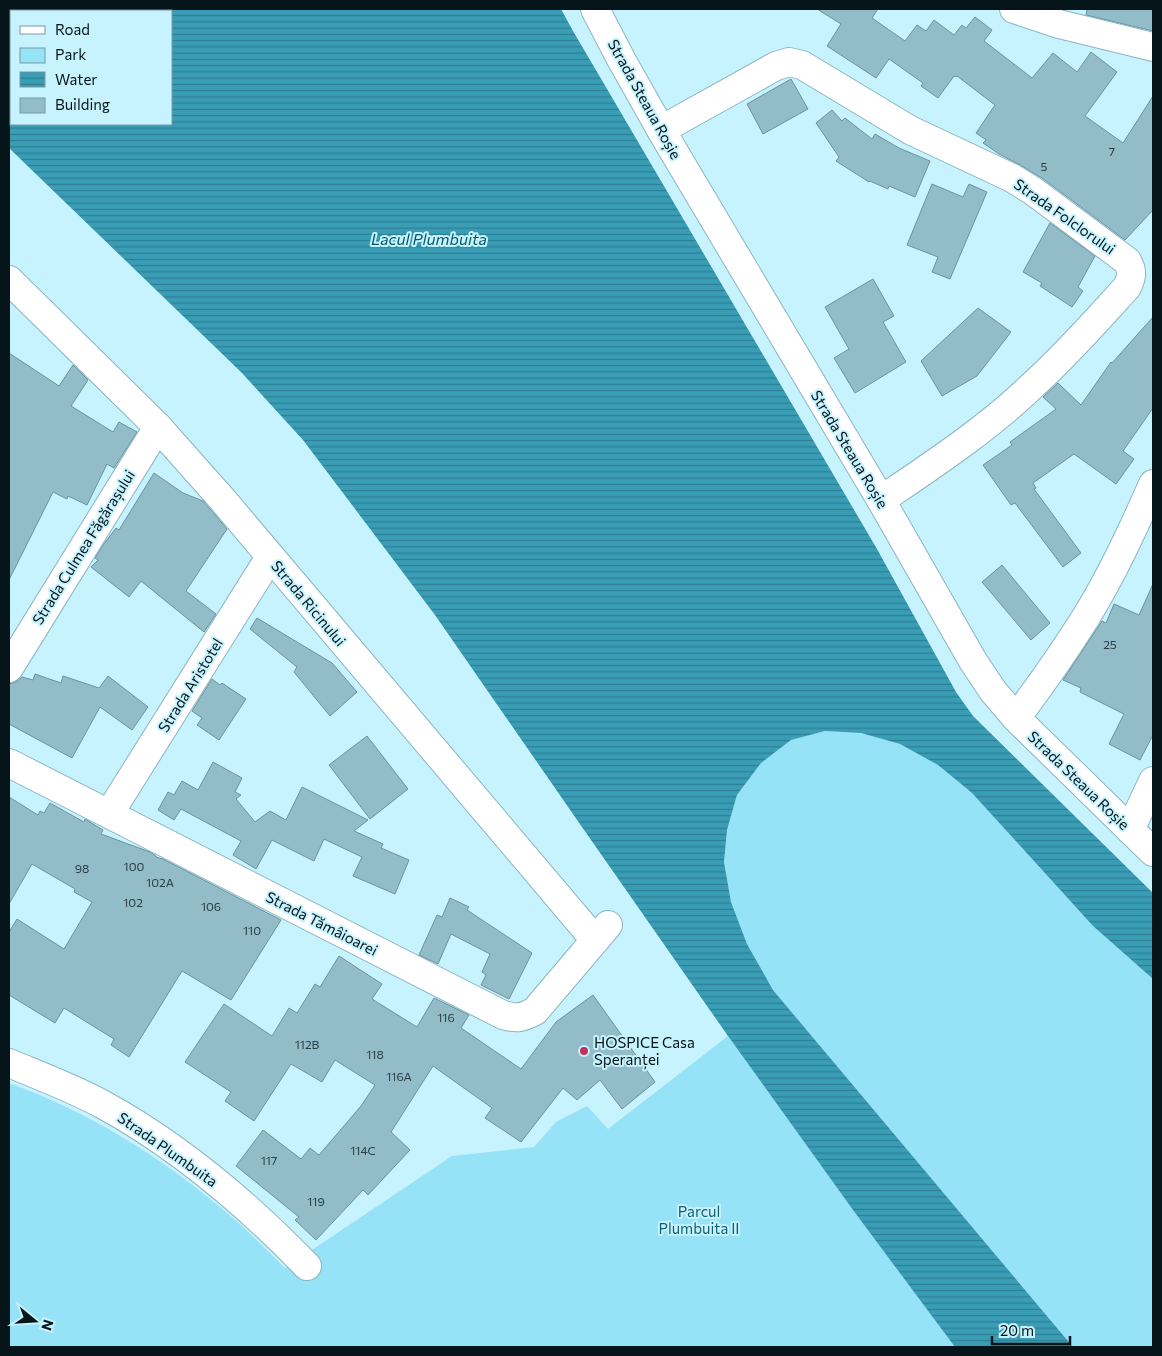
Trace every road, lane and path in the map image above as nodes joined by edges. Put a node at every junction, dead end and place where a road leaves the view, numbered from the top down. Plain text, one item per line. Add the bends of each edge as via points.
1 (595, 9) edge
2 (1014, 9) edge
3 (1153, 47) edge
4 (661, 130) junction
5 (9, 280) edge
6 (158, 427) junction
7 (1153, 484) edge
8 (881, 500) junction
9 (270, 557) junction
10 (9, 668) edge
11 (1016, 718) junction
12 (9, 764) edge
13 (1153, 781) edge
14 (109, 814) junction
15 (1130, 830) junction
16 (1153, 852) edge
17 (602, 933) joint
18 (9, 1063) edge
19 (307, 1266) dead end

1 - 4 street, Strada Steaua Roșie
2 - 3 street via 1059,24
4 - 8 street, Strada Steaua Roșie
4 - 8 street, Strada Folclorului via 776,66 789,62 802,65 910,130 1012,178 1127,261 1132,269 1127,287 1034,384 998,416
5 - 6 street, Strada Ricinului
6 - 9 street, Strada Ricinului
6 - 10 street, Strada Culmea Făgărașului
7 - 11 street via 1119,557 1086,616
8 - 11 street, Strada Steaua Roșie via 974,661
9 - 14 street, Strada Aristotel
9 - 17 street, Strada Ricinului
11 - 15 street, Strada Steaua Roșie
12 - 14 street, Strada Tămâioarei
13 - 15 street
14 - 17 street, Strada Tămâioarei via 514,1018 524,1018 536,1012
15 - 16 street, Strada Steaua Roșie
18 - 19 street, Strada Plumbuita via 77,1091 158,1138 231,1193

